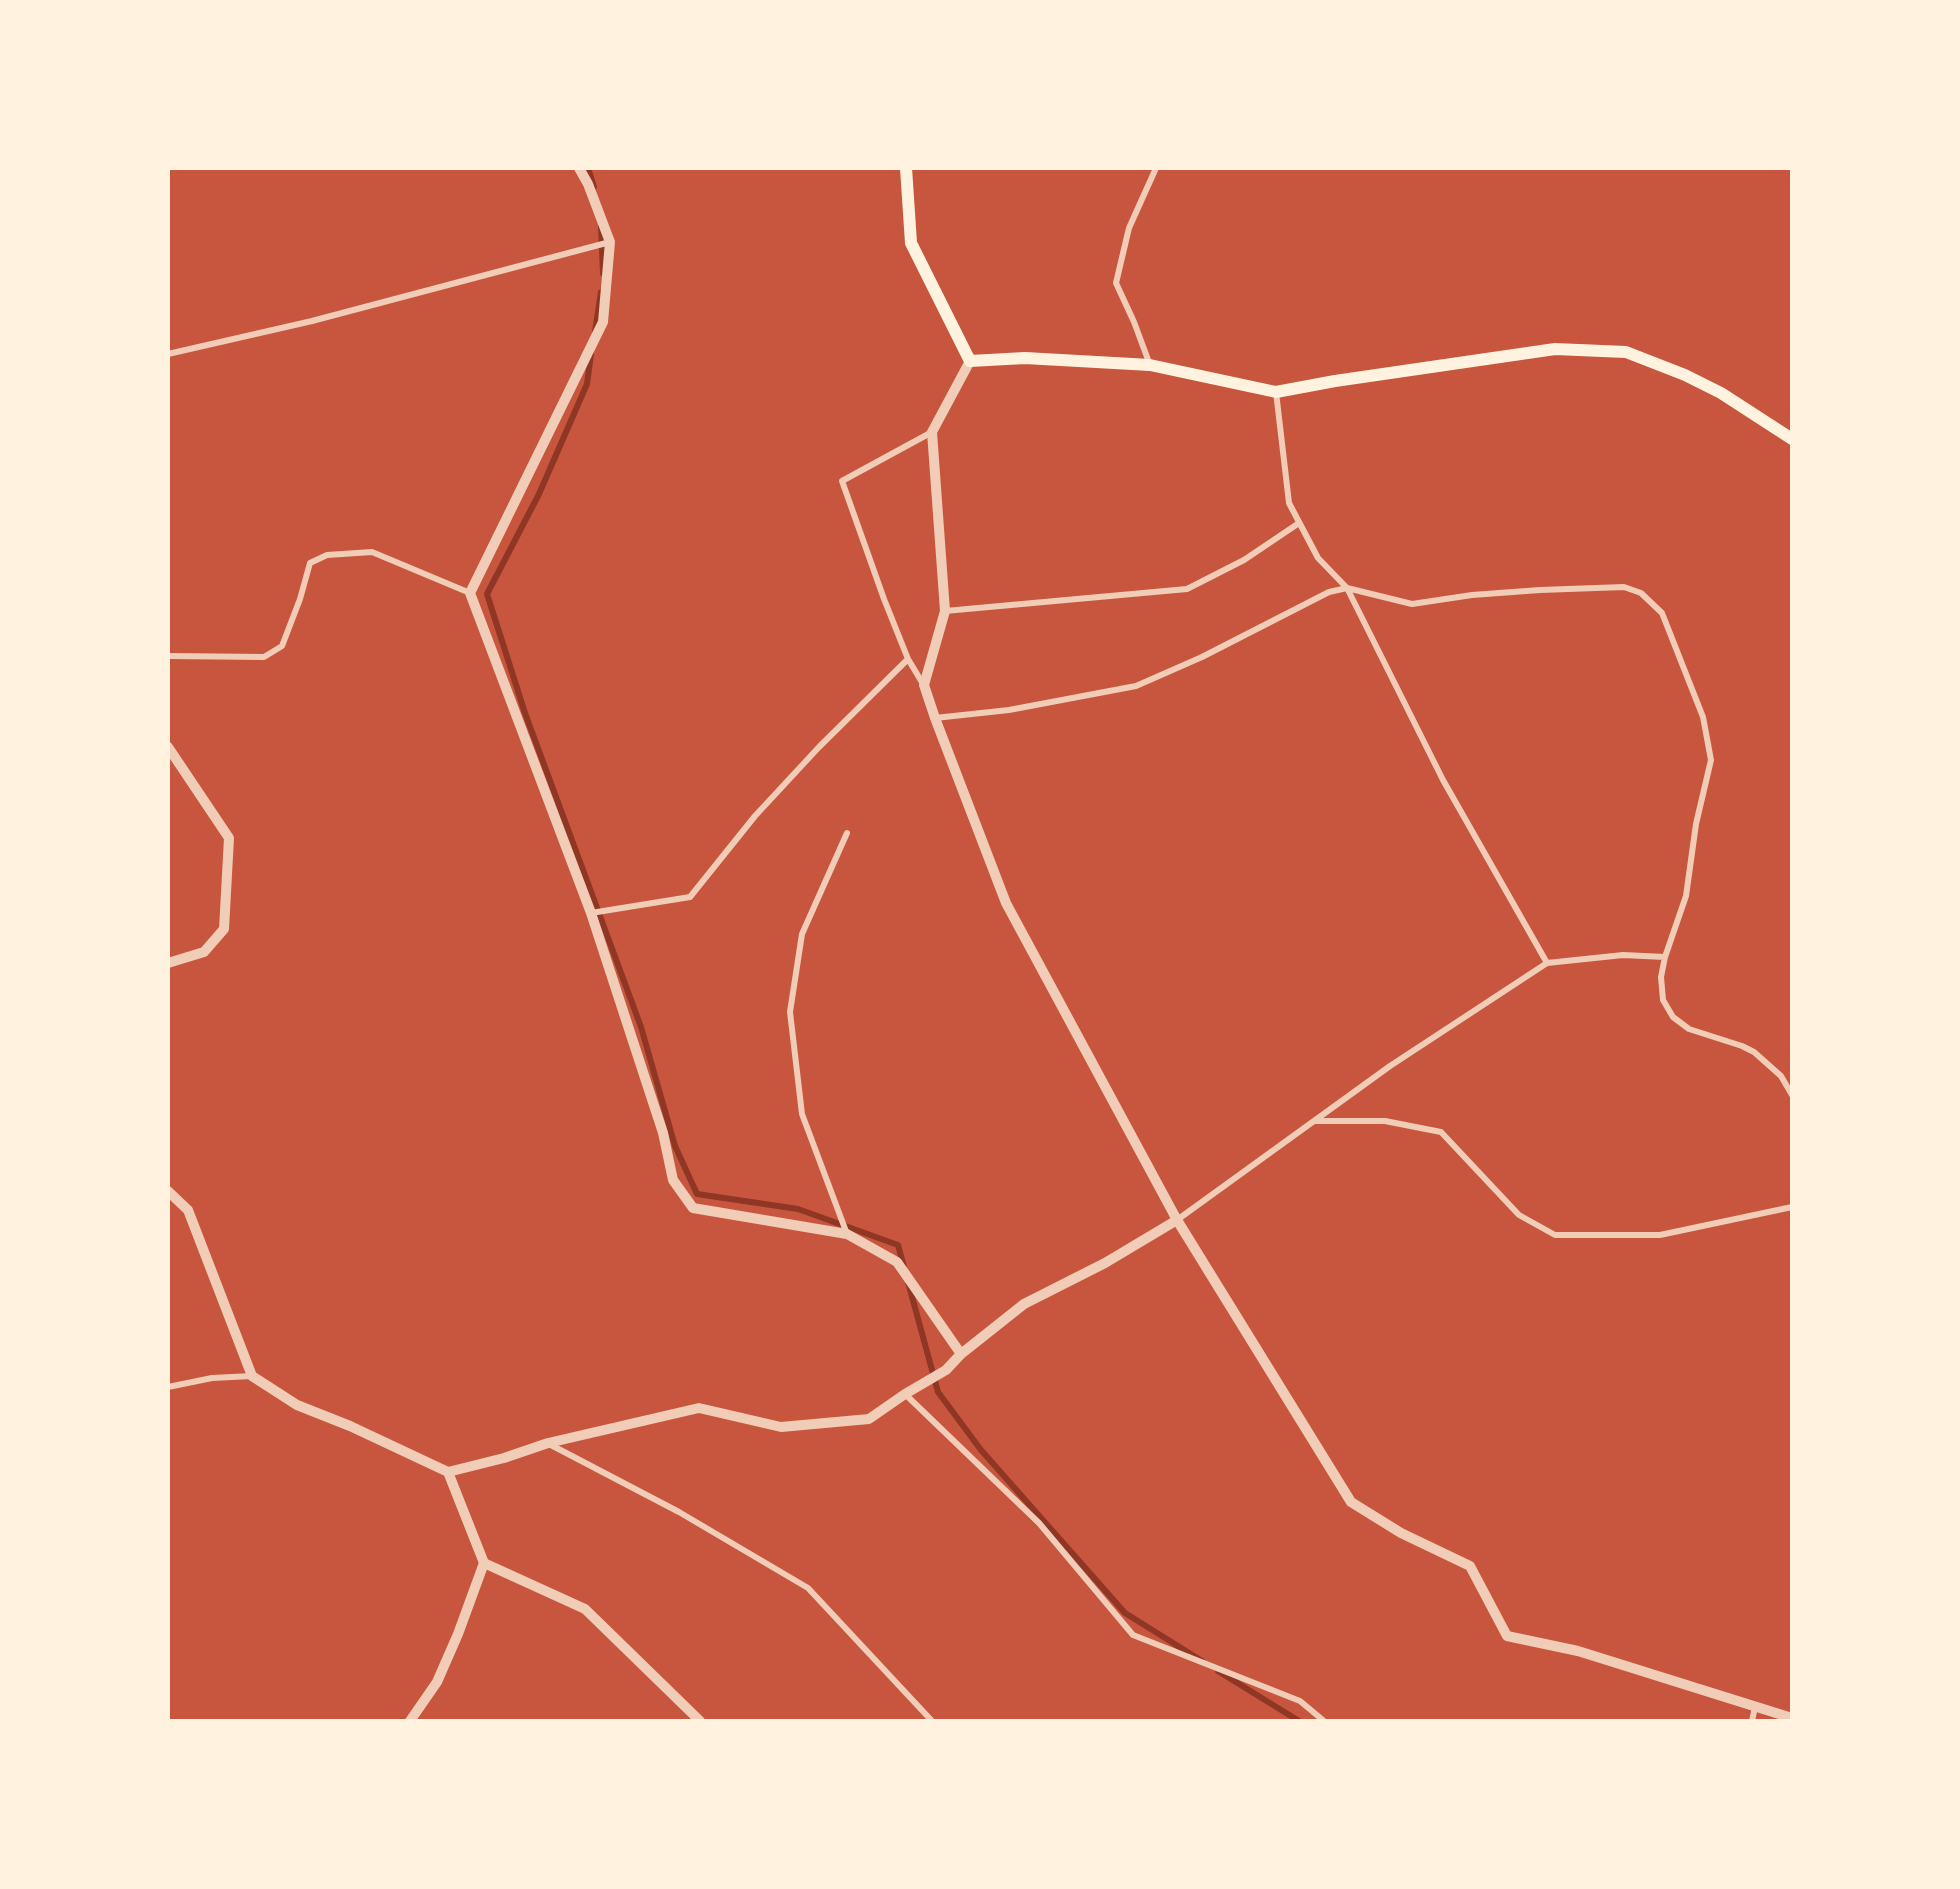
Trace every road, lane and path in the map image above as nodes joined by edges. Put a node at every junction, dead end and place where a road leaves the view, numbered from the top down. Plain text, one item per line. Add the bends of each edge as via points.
1 (579, 168) edge
2 (906, 168) edge
3 (1156, 168) edge
4 (610, 242) junction
5 (168, 354) edge
6 (970, 361) junction
7 (1150, 365) junction
8 (1276, 392) junction
9 (932, 432) junction
10 (1792, 439) edge
11 (1299, 523) junction
12 (1347, 588) junction
13 (470, 593) junction
14 (945, 611) junction
15 (168, 656) edge
16 (908, 659) junction
17 (924, 685) junction
18 (935, 718) junction
19 (168, 747) edge
20 (847, 833) dead end
21 (591, 913) junction
22 (1665, 957) junction
23 (168, 963) edge
24 (1547, 963) junction
25 (1792, 1095) edge
26 (1314, 1121) junction
27 (168, 1191) edge
28 (1792, 1207) edge
29 (1177, 1220) junction
30 (847, 1234) junction
31 (961, 1354) junction
32 (252, 1376) junction
33 (168, 1387) edge
34 (905, 1394) junction
35 (548, 1443) junction
36 (448, 1472) junction
37 (484, 1563) junction
38 (1755, 1707) junction
39 (1792, 1718) edge
40 (410, 1721) edge
41 (700, 1721) edge
42 (932, 1721) edge
43 (1324, 1721) edge
44 (1752, 1721) edge

1 - 4 street
2 - 6 main road via 911,243
3 - 7 street via 1129,228 1116,283
4 - 5 street via 312,321
4 - 13 street via 603,322
6 - 7 main road via 1026,358
6 - 9 street
7 - 8 main road
8 - 10 main road via 1555,349 1626,352 1721,393
8 - 11 street via 1289,503
9 - 14 street
9 - 16 street via 842,480
11 - 12 street via 1318,558
11 - 14 street via 1244,560 1187,589
12 - 18 street via 1329,592 1136,686 1009,710
12 - 22 street via 1412,604 1472,595 1624,587 1641,593 1662,613 1703,717 1712,760 1696,824 1686,896
12 - 24 street via 1443,780
13 - 15 street via 372,552 327,555 310,563 282,646 264,657
13 - 21 street
14 - 17 street
16 - 17 street
16 - 21 street via 771,798 690,897
17 - 18 street
18 - 29 street via 1006,903
19 - 23 street via 229,838 224,929 204,952
20 - 30 street via 802,934 790,1012 802,1114
21 - 30 street via 663,1133 674,1180 693,1208
22 - 24 street via 1623,955
22 - 25 street via 1661,977 1663,1000 1673,1017 1689,1029 1754,1052 1781,1076
24 - 26 street
26 - 28 street via 1385,1121 1441,1132 1519,1215 1555,1235 1660,1235
26 - 29 street
27 - 32 street via 188,1210
29 - 31 street via 1105,1263 1024,1304
29 - 38 street via 1351,1502 1401,1533 1470,1566 1507,1636 1578,1651
30 - 31 street via 897,1262
31 - 34 street via 946,1370
32 - 33 street via 212,1378
32 - 36 street via 297,1405
34 - 35 street via 869,1419 781,1427 699,1408
34 - 43 street via 1039,1523 1133,1635 1300,1701
35 - 36 street
35 - 42 street via 679,1512 808,1588
36 - 37 street
37 - 40 street via 438,1682
37 - 41 street via 585,1609
38 - 39 street
38 - 44 street

